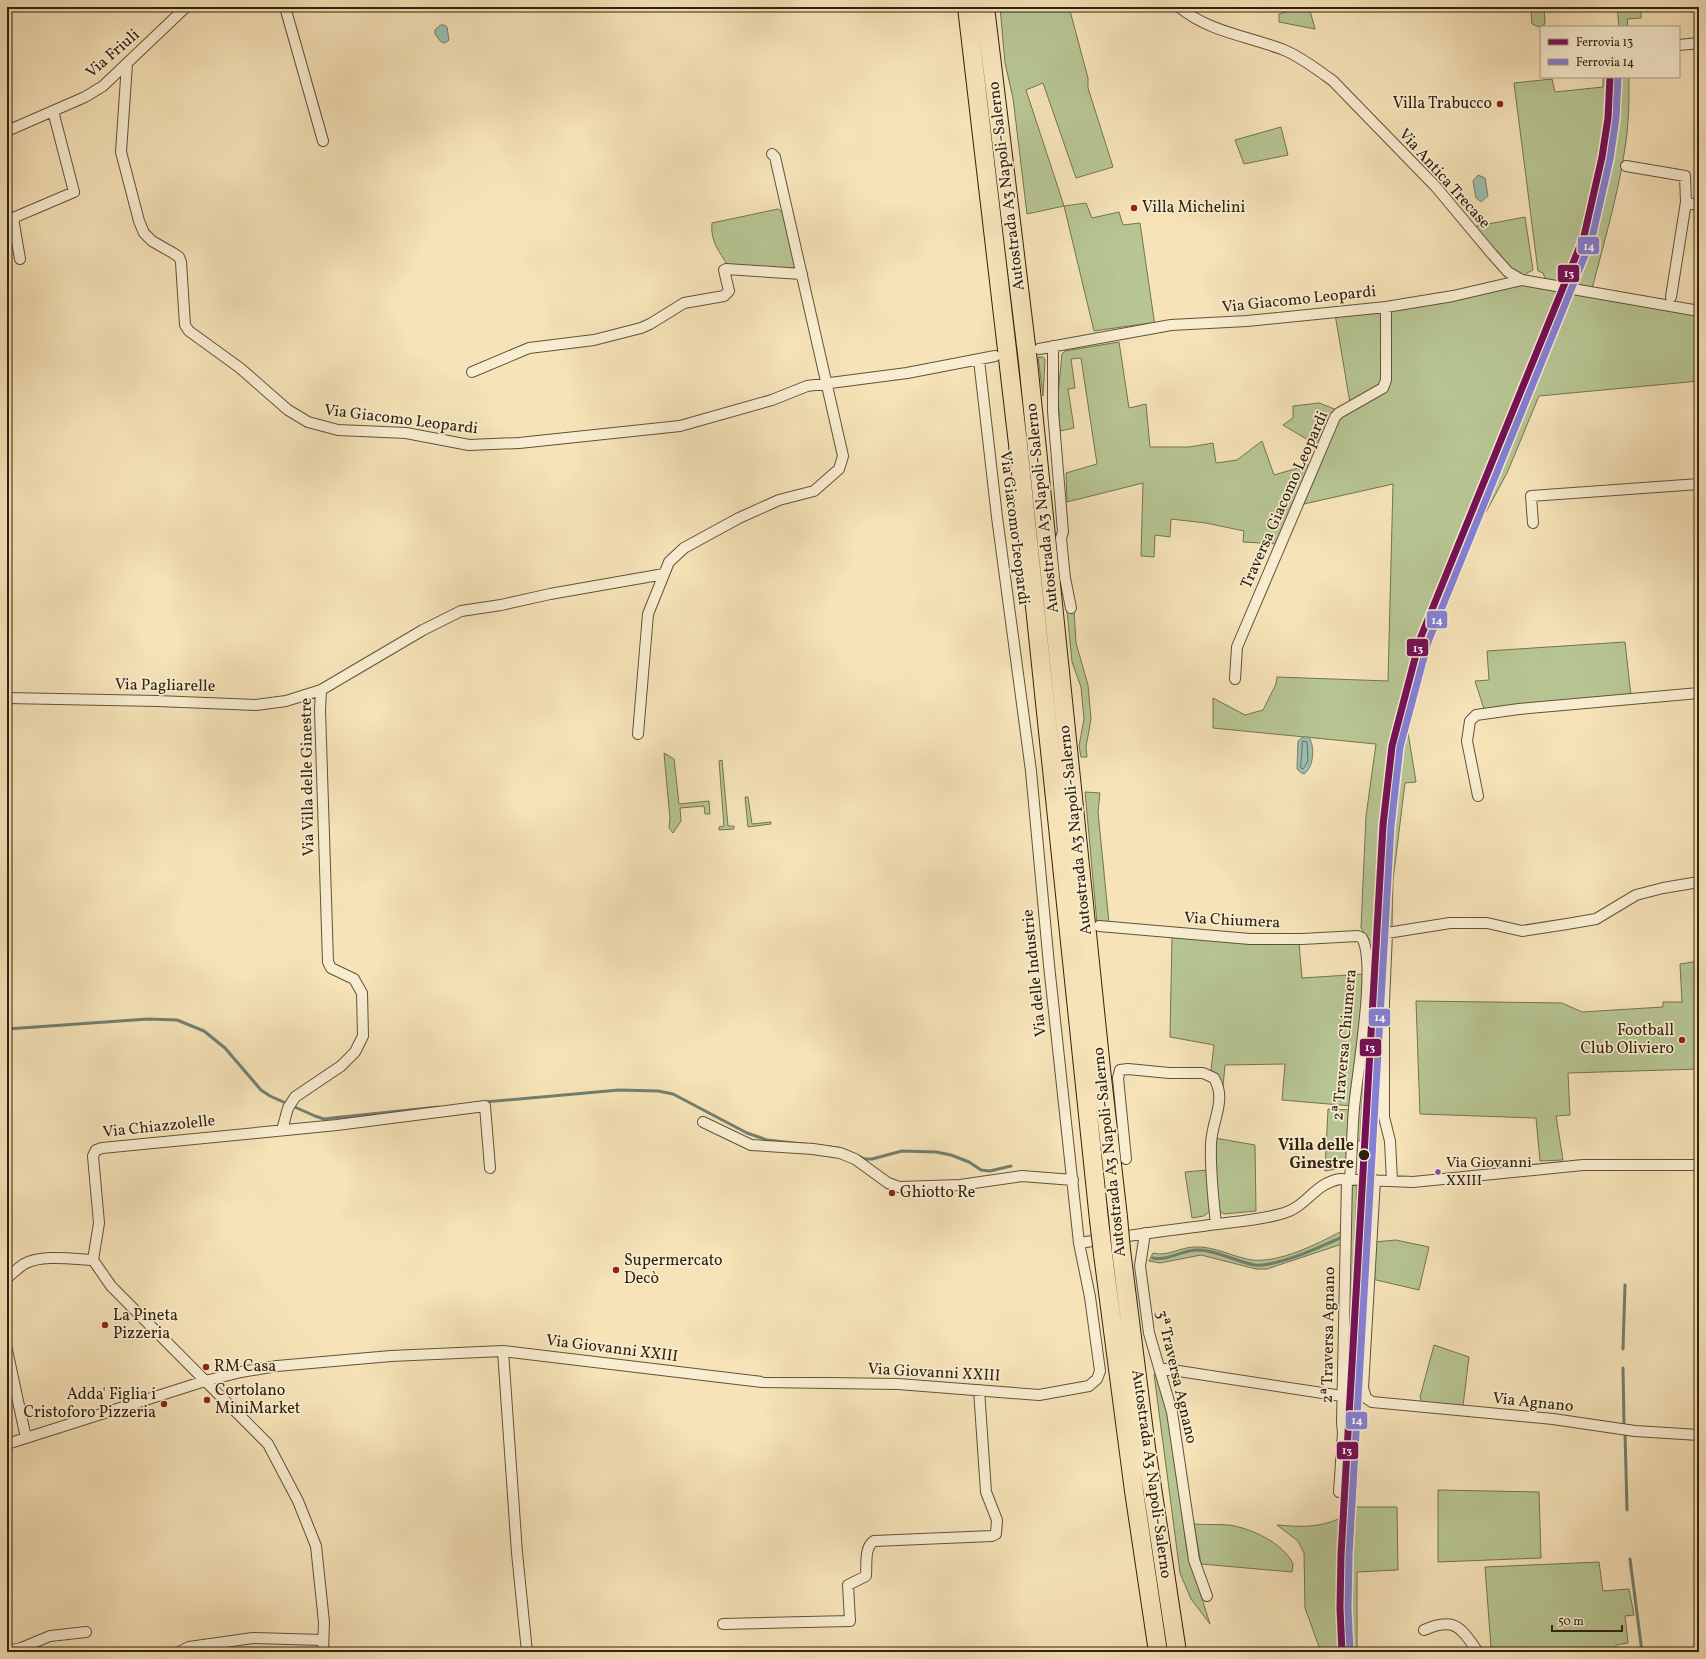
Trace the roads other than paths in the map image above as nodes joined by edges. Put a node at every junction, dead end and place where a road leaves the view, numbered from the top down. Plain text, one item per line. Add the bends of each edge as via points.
1 (186, 7) edge
2 (284, 7) edge
3 (967, 7) edge
4 (985, 7) edge
5 (1179, 7) edge
6 (1699, 43) edge
7 (1680, 45) edge
8 (127, 64) junction
9 (53, 111) junction
10 (7, 131) edge
11 (323, 141) dead end
12 (772, 154) dead end
13 (1626, 166) dead end
14 (1686, 202) junction
15 (1699, 206) edge
16 (20, 259) dead end
17 (802, 274) junction
18 (1522, 280) junction
19 (1562, 287) dead end
20 (1573, 289) dead end
21 (1671, 297) dead end
22 (1386, 307) junction
23 (1699, 311) edge
24 (1053, 346) junction
25 (1039, 349) dead end
26 (995, 356) dead end
27 (979, 360) junction
28 (472, 372) dead end
29 (828, 383) junction
30 (1699, 484) edge
31 (1533, 523) dead end
32 (664, 574) junction
33 (1071, 608) dead end
34 (1235, 679) dead end
35 (321, 690) junction
36 (1699, 694) edge
37 (7, 698) edge
38 (1022, 700) joint
39 (638, 734) dead end
40 (1478, 796) dead end
41 (1699, 882) edge
42 (1099, 926) dead end
43 (1362, 938) joint
44 (703, 1122) dead end
45 (282, 1130) junction
46 (1126, 1159) dead end
47 (1699, 1165) edge
48 (490, 1168) dead end
49 (1349, 1178) junction
50 (1073, 1180) junction
51 (1375, 1180) junction
52 (1392, 1181) junction
53 (1216, 1224) junction
54 (1145, 1233) junction
55 (1079, 1242) junction
56 (93, 1260) junction
57 (7, 1278) edge
58 (7, 1350) edge
59 (503, 1351) junction
60 (1159, 1368) junction
61 (205, 1381) junction
62 (978, 1390) junction
63 (1342, 1396) junction
64 (1699, 1435) edge
65 (26, 1438) junction
66 (7, 1444) edge
67 (1339, 1492) dead end
68 (1207, 1596) dead end
69 (723, 1624) dead end
70 (1424, 1630) dead end
71 (86, 1632) dead end
72 (322, 1640) junction
73 (7, 1651) edge
74 (179, 1652) edge
75 (323, 1652) edge
76 (527, 1652) edge
77 (1158, 1652) edge
78 (1177, 1652) edge
79 (1478, 1652) edge

1 - 8 street, Via Friuli
2 - 11 street
3 - 77 highway, Autostrada A3 Napoli-Salerno, bridge via 1018,444 1099,1220
4 - 78 highway, Autostrada A3 Napoli-Salerno, bridge via 1028,362 1100,1069 1121,1250 1146,1448
5 - 18 street, Via Antica Trecase via 1215,29 1285,50 1333,81 1436,187 1508,272
6 - 7 street
8 - 9 street, Via Friuli via 103,86
8 - 29 street, Via Giacomo Leopardi via 121,152 144,233 152,241 179,257 181,262 185,325 288,410 308,422 338,430 406,433 469,445 519,442 680,426 772,400 807,386
9 - 10 street, Via Friuli
9 - 16 street via 74,192 13,218
12 - 17 street via 775,157
13 - 14 street via 1685,176
14 - 15 street
14 - 21 street
17 - 28 street via 726,269 724,270 728,291 724,296 684,303 650,324 594,340 529,348
17 - 29 street
18 - 19 street, Via Giacomo Leopardi
18 - 22 street, Via Giacomo Leopardi via 1453,296
20 - 23 street
22 - 24 street, Via Giacomo Leopardi via 1171,326
22 - 34 street, Traversa Giacomo Leopardi via 1386,380 1383,388 1335,417 1237,647
24 - 25 street, Via Giacomo Leopardi
24 - 33 street via 1052,398 1063,532 1061,538
26 - 27 street, Via Giacomo Leopardi
27 - 29 street, Via Giacomo Leopardi via 895,375
27 - 38 street, Via Giacomo Leopardi
29 - 32 street via 843,456 839,469 814,491 767,505 684,548 669,562
30 - 31 street via 1531,496
32 - 35 street, Via Villa delle Ginestre via 461,611 423,630
32 - 39 street via 648,614
35 - 37 street, Via Pagliarelle via 256,706 165,701
35 - 45 street, Via Villa delle Ginestre via 328,962 331,968 354,979 362,993 362,1036 355,1052 341,1066 300,1094 289,1106
36 - 40 street via 1476,715 1470,721 1467,741
38 - 50 street, Via delle Industrie
41 - 52 street via 1636,895 1596,919 1567,924 1522,931 1487,923 1450,923 1387,933 1384,1117 1390,1140
42 - 43 street, Via Chiumera via 1250,939 1358,936
43 - 49 street, 2ª Traversa Chiumera via 1367,955 1366,1003
44 - 50 street via 751,1146 840,1153 855,1159 899,1187 960,1185 1022,1176
45 - 48 street, Via Chiazzolelle via 484,1106
45 - 56 street, Via Chiazzolelle via 96,1150 93,1159 99,1223
46 - 53 street via 1118,1078 1120,1070 1169,1074 1203,1073 1214,1078 1220,1093 1211,1145 1211,1180
47 - 52 street via 1583,1165 1413,1182
49 - 51 street
49 - 53 street via 1330,1181 1284,1214
49 - 63 street, 2ª Traversa Agnano
50 - 55 street, Via delle Industrie
51 - 52 street
51 - 64 street, Via Agnano via 1363,1388 1366,1398 1372,1402 1553,1419 1635,1431
53 - 54 street
54 - 55 street
54 - 60 street, 3ª Traversa Agnano via 1140,1266 1149,1333
55 - 62 street, Via Giovanni XXIII via 1100,1370 1097,1379 1089,1386 1039,1395
56 - 57 street via 32,1260
56 - 61 street via 111,1286
58 - 65 street
59 - 61 street, Via Giovanni XXIII via 391,1356 277,1366
59 - 62 street, Via Giovanni XXIII via 762,1382 898,1384
59 - 76 street via 517,1553
60 - 63 street
60 - 68 street, 3ª Traversa Agnano via 1172,1412 1194,1560
61 - 65 street, Via Giovanni XXIII
61 - 72 street via 268,1444 298,1500 316,1546 324,1622
62 - 69 street via 986,1492 997,1520 996,1534 874,1541 868,1548 866,1576 848,1585 850,1621
63 - 67 street, 2ª Traversa Agnano via 1343,1433
65 - 66 street, Via Giovanni XXIII
70 - 79 street via 1438,1624 1449,1623 1462,1629
71 - 73 street via 50,1636
72 - 74 street via 254,1638 189,1647
72 - 75 street

